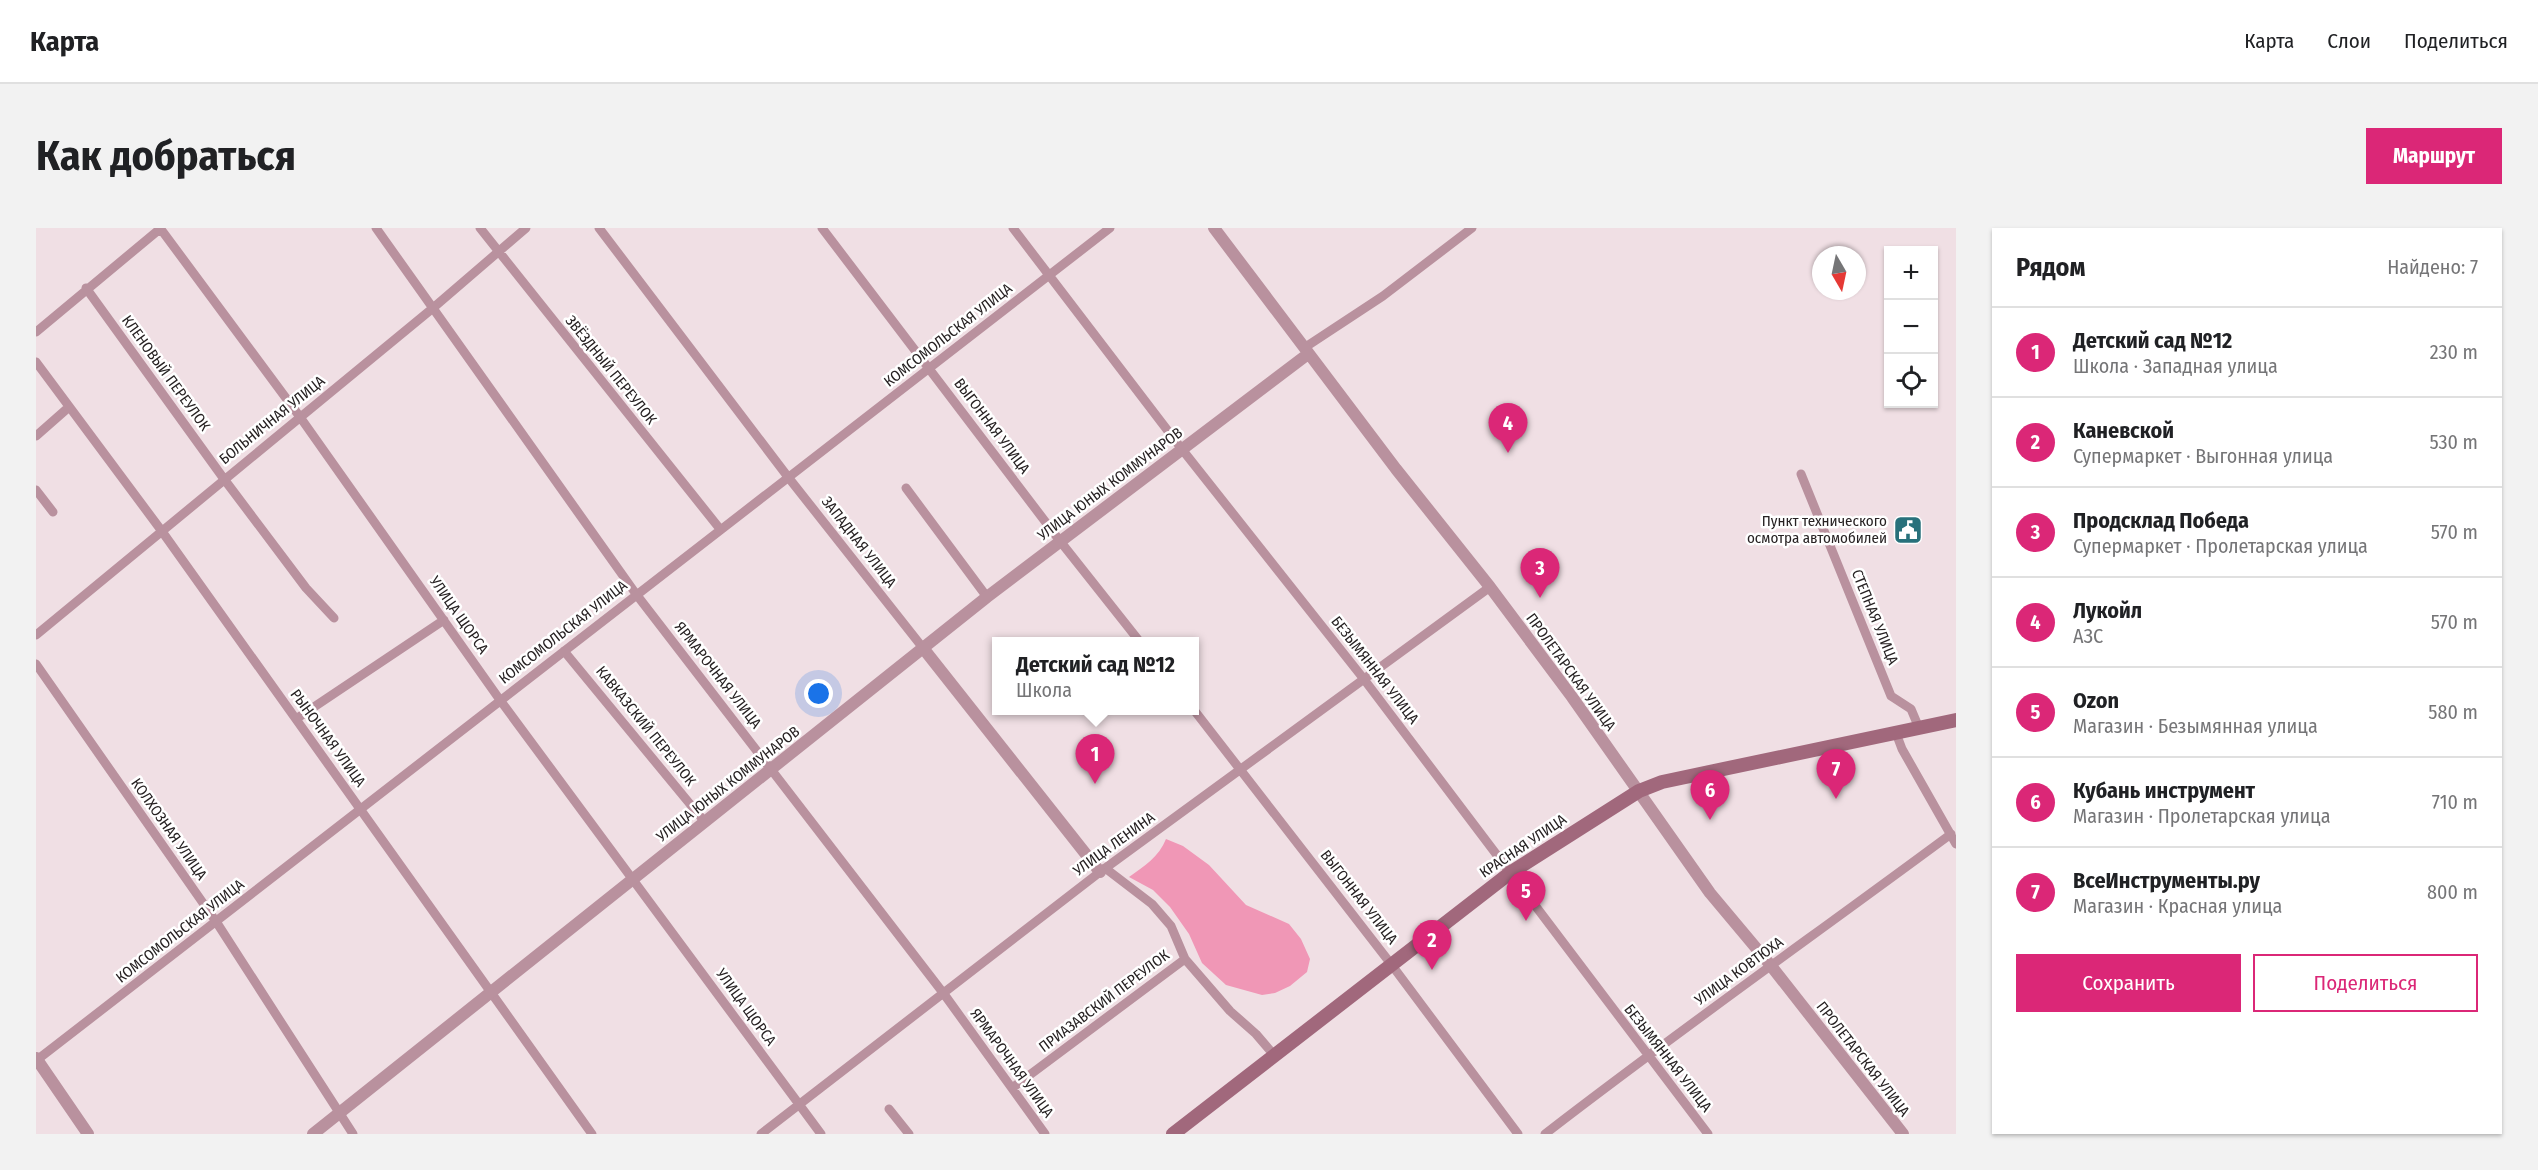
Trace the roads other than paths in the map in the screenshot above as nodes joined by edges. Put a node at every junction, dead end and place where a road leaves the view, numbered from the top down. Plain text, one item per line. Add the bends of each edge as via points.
1 (160, 228) edge
2 (376, 228) edge
3 (480, 228) edge
4 (526, 228) edge
5 (599, 228) edge
6 (822, 228) edge
7 (1013, 228) edge
8 (1110, 228) edge
9 (1214, 228) edge
10 (1472, 228) edge
11 (498, 251) junction
12 (1049, 275) junction
13 (86, 288) junction
14 (433, 308) junction
15 (36, 332) edge
16 (1306, 351) junction
17 (36, 362) edge
18 (930, 369) junction
19 (69, 407) junction
20 (300, 417) junction
21 (36, 436) edge
22 (1181, 448) junction
23 (1801, 474) dead end
24 (788, 477) junction
25 (224, 479) junction
26 (906, 488) dead end
27 (36, 490) edge
28 (53, 512) dead end
29 (720, 529) junction
30 (161, 530) junction
31 (1060, 541) junction
32 (1490, 587) junction
33 (636, 594) junction
34 (987, 597) junction
35 (334, 618) dead end
36 (444, 620) junction
37 (36, 634) edge
38 (1136, 637) edge
39 (923, 648) junction
40 (564, 651) junction
41 (36, 664) edge
42 (1363, 678) junction
43 (500, 700) junction
44 (1198, 715) edge
45 (296, 719) junction
46 (1956, 720) edge
47 (1919, 728) junction
48 (1896, 733) junction
49 (771, 768) junction
50 (1242, 770) junction
51 (1638, 791) junction
52 (360, 809) junction
53 (704, 821) junction
54 (1951, 834) junction
55 (1956, 844) edge
56 (1102, 870) junction
57 (1510, 873) junction
58 (632, 878) junction
59 (217, 922) junction
60 (1185, 958) junction
61 (1391, 964) junction
62 (1772, 967) junction
63 (491, 992) junction
64 (944, 993) junction
65 (1647, 1055) junction
66 (1274, 1056) junction
67 (36, 1060) edge
68 (1012, 1088) junction
69 (800, 1106) junction
70 (889, 1109) dead end
71 (339, 1113) junction
72 (88, 1134) edge
73 (313, 1134) edge
74 (353, 1134) edge
75 (592, 1134) edge
76 (761, 1134) edge
77 (821, 1134) edge
78 (909, 1134) edge
79 (1045, 1134) edge
80 (1173, 1134) edge
81 (1518, 1134) edge
82 (1545, 1134) edge
83 (1708, 1134) edge
84 (1903, 1134) edge

1 - 13 street
1 - 20 street, УЛИЦА ЩОРСА
2 - 14 street, ЯРМАРОЧНАЯ УЛИЦА
3 - 11 street, ЗВЁЗДНЫЙ ПЕРЕУЛОК
4 - 11 street, БОЛЬНИЧНАЯ УЛИЦА
5 - 24 street, ЗАПАДНАЯ УЛИЦА
6 - 18 street, ВЫГОННАЯ УЛИЦА
7 - 12 street, БЕЗЫМЯННАЯ УЛИЦА
8 - 12 street, КОМСОМОЛЬСКАЯ УЛИЦА
9 - 16 street, ПРОЛЕТАРСКАЯ УЛИЦА
10 - 16 street, УЛИЦА ЮНЫХ КОММУНАРОВ
11 - 14 street, БОЛЬНИЧНАЯ УЛИЦА
11 - 29 street, ЗВЁЗДНЫЙ ПЕРЕУЛОК
12 - 18 street, КОМСОМОЛЬСКАЯ УЛИЦА
12 - 22 street, БЕЗЫМЯННАЯ УЛИЦА
13 - 15 street
13 - 25 street, КЛЕНОВЫЙ ПЕРЕУЛОК
14 - 20 street, БОЛЬНИЧНАЯ УЛИЦА
14 - 33 street, ЯРМАРОЧНАЯ УЛИЦА
16 - 22 street, УЛИЦА ЮНЫХ КОММУНАРОВ
16 - 32 street, ПРОЛЕТАРСКАЯ УЛИЦА
17 - 19 street, РЫНОЧНАЯ УЛИЦА
18 - 24 street, КОМСОМОЛЬСКАЯ УЛИЦА
18 - 31 street, ВЫГОННАЯ УЛИЦА
19 - 21 street
19 - 30 street, РЫНОЧНАЯ УЛИЦА
20 - 25 street, БОЛЬНИЧНАЯ УЛИЦА
20 - 36 street, УЛИЦА ЩОРСА
22 - 31 street, УЛИЦА ЮНЫХ КОММУНАРОВ
22 - 42 street, БЕЗЫМЯННАЯ УЛИЦА
23 - 47 street, СТЕПНАЯ УЛИЦА via 1891,696 1911,709
24 - 29 street, КОМСОМОЛЬСКАЯ УЛИЦА
24 - 39 street, ЗАПАДНАЯ УЛИЦА
25 - 30 street, БОЛЬНИЧНАЯ УЛИЦА
25 - 35 street, КЛЕНОВЫЙ ПЕРЕУЛОК via 306,588
26 - 34 street
27 - 28 street
29 - 33 street, КОМСОМОЛЬСКАЯ УЛИЦА
30 - 37 street, БОЛЬНИЧНАЯ УЛИЦА
30 - 45 street, РЫНОЧНАЯ УЛИЦА
31 - 34 street, УЛИЦА ЮНЫХ КОММУНАРОВ
31 - 38 street, ВЫГОННАЯ УЛИЦА
32 - 42 street, УЛИЦА ЛЕНИНА
32 - 51 street, ПРОЛЕТАРСКАЯ УЛИЦА
33 - 40 street, КОМСОМОЛЬСКАЯ УЛИЦА
33 - 49 street, ЯРМАРОЧНАЯ УЛИЦА
34 - 39 street, УЛИЦА ЮНЫХ КОММУНАРОВ
36 - 43 street, УЛИЦА ЩОРСА
36 - 45 street
39 - 49 street, УЛИЦА ЮНЫХ КОММУНАРОВ
39 - 56 street, ЗАПАДНАЯ УЛИЦА
40 - 43 street, КОМСОМОЛЬСКАЯ УЛИЦА
40 - 53 street, КАВКАЗСКИЙ ПЕРЕУЛОК
41 - 59 street, КОЛХОЗНАЯ УЛИЦА
42 - 50 street, УЛИЦА ЛЕНИНА
42 - 57 street, БЕЗЫМЯННАЯ УЛИЦА
43 - 52 street, КОМСОМОЛЬСКАЯ УЛИЦА
43 - 58 street, УЛИЦА ЩОРСА
44 - 50 street, ВЫГОННАЯ УЛИЦА
45 - 52 street, РЫНОЧНАЯ УЛИЦА
46 - 47 main road, КРАСНАЯ УЛИЦА
47 - 48 main road, КРАСНАЯ УЛИЦА
48 - 51 main road, КРАСНАЯ УЛИЦА via 1662,782
48 - 54 street
49 - 53 street, УЛИЦА ЮНЫХ КОММУНАРОВ
49 - 64 street, ЯРМАРОЧНАЯ УЛИЦА
50 - 56 street, УЛИЦА ЛЕНИНА
50 - 61 street, ВЫГОННАЯ УЛИЦА
51 - 57 main road, КРАСНАЯ УЛИЦА
51 - 62 street, ПРОЛЕТАРСКАЯ УЛИЦА via 1710,892
52 - 59 street, КОМСОМОЛЬСКАЯ УЛИЦА
52 - 63 street, РЫНОЧНАЯ УЛИЦА
53 - 58 street, УЛИЦА ЮНЫХ КОММУНАРОВ
54 - 55 street
54 - 62 street, УЛИЦА КОВТЮХА
56 - 60 street via 1152,904 1171,926
56 - 64 street, УЛИЦА ЛЕНИНА
57 - 61 main road, КРАСНАЯ УЛИЦА
57 - 65 street, БЕЗЫМЯННАЯ УЛИЦА
58 - 63 street, УЛИЦА ЮНЫХ КОММУНАРОВ
58 - 69 street, УЛИЦА ЩОРСА
59 - 67 street, КОМСОМОЛЬСКАЯ УЛИЦА
59 - 71 street, КОЛХОЗНАЯ УЛИЦА
60 - 66 street
60 - 68 street, ПРИАЗАВСКИЙ ПЕРЕУЛОК
61 - 66 main road, КРАСНАЯ УЛИЦА
61 - 81 street, ВЫГОННАЯ УЛИЦА
62 - 65 street, УЛИЦА КОВТЮХА
62 - 84 street, ПРОЛЕТАРСКАЯ УЛИЦА
63 - 71 street, УЛИЦА ЮНЫХ КОММУНАРОВ
63 - 75 street, РЫНОЧНАЯ УЛИЦА
64 - 68 street, ЯРМАРОЧНАЯ УЛИЦА
64 - 69 street, УЛИЦА ЛЕНИНА
65 - 82 street, УЛИЦА КОВТЮХА
65 - 83 street, БЕЗЫМЯННАЯ УЛИЦА
66 - 80 main road, КРАСНАЯ УЛИЦА
67 - 72 street
68 - 79 street, ЯРМАРОЧНАЯ УЛИЦА
69 - 76 street, УЛИЦА ЛЕНИНА
69 - 77 street, УЛИЦА ЩОРСА
70 - 78 street
71 - 73 street, УЛИЦА ЮНЫХ КОММУНАРОВ
71 - 74 street, КОЛХОЗНАЯ УЛИЦА

